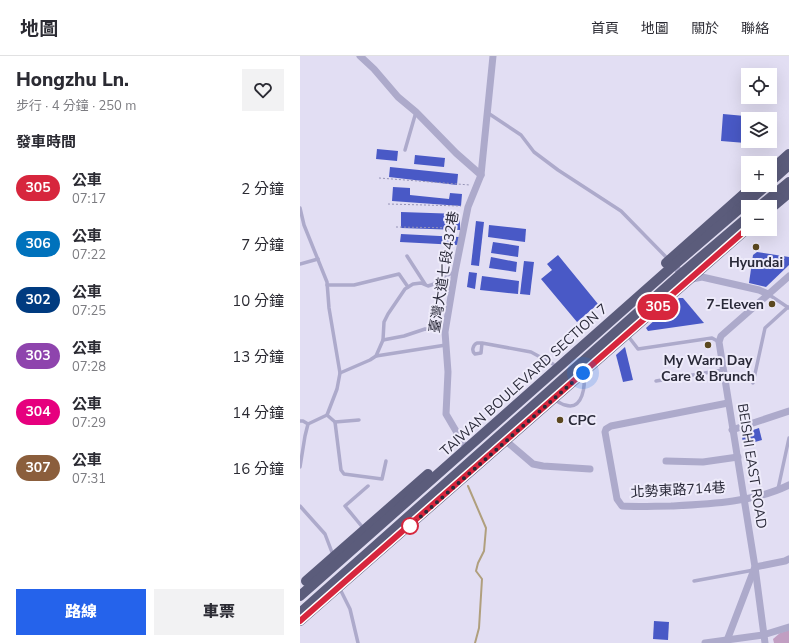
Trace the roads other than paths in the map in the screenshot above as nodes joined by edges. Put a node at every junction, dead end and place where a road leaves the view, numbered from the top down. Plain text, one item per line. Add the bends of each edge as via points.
1 (360, 56) edge
2 (493, 56) edge
3 (416, 112) junction
4 (487, 112) junction
5 (405, 150) dead end
6 (789, 154) edge
7 (777, 165) edge
8 (789, 165) edge
9 (481, 175) junction
10 (777, 176) edge
11 (789, 182) edge
12 (747, 192) edge
13 (758, 192) edge
14 (789, 192) edge
15 (767, 200) edge
16 (777, 203) edge
17 (300, 208) edge
18 (741, 224) edge
19 (741, 233) edge
20 (407, 256) dead end
21 (318, 259) junction
22 (672, 263) junction
23 (300, 264) edge
24 (455, 272) junction
25 (789, 276) edge
26 (684, 277) junction
27 (426, 285) junction
28 (327, 286) junction
29 (408, 287) junction
30 (768, 294) junction
31 (788, 308) edge
32 (445, 332) junction
33 (628, 334) junction
34 (383, 340) junction
35 (719, 342) junction
36 (482, 343) dead end
37 (446, 345) junction
38 (376, 356) junction
39 (553, 364) junction
40 (580, 370) junction
41 (723, 370) junction
42 (340, 373) junction
43 (656, 381) dead end
44 (536, 383) junction
45 (753, 383) dead end
46 (550, 397) junction
47 (728, 403) junction
48 (789, 411) edge
49 (327, 415) junction
50 (360, 420) dead end
51 (300, 422) edge
52 (335, 422) junction
53 (308, 424) junction
54 (732, 430) junction
55 (789, 438) edge
56 (506, 441) junction
57 (463, 443) junction
58 (738, 458) junction
59 (386, 461) dead end
60 (666, 461) dead end
61 (300, 467) edge
62 (590, 469) dead end
63 (789, 484) edge
64 (368, 486) dead end
65 (778, 490) junction
66 (744, 499) junction
67 (300, 506) edge
68 (365, 529) junction
69 (789, 558) edge
70 (335, 560) junction
71 (754, 569) junction
72 (343, 581) junction
73 (694, 581) dead end
74 (300, 587) edge
75 (300, 596) edge
76 (300, 613) edge
77 (300, 621) edge
78 (789, 627) edge
79 (763, 635) junction
80 (726, 642) edge
81 (358, 643) edge
82 (705, 643) edge
83 (764, 643) edge

1 - 3 street via 398,97
2 - 4 street, 臺灣大道七段432巷
3 - 5 lane
3 - 9 street
4 - 9 street, 臺灣大道七段432巷
4 - 22 lane via 521,134 534,152 558,170 621,211
6 - 7 main road
8 - 10 main road
9 - 24 street, 臺灣大道七段432巷 via 468,207
11 - 15 main road
12 - 22 main road, TAIWAN BOULEVARD SECTION 7
13 - 22 main road, TAIWAN BOULEVARD SECTION 7
14 - 16 main road
17 - 21 lane
18 - 26 main road, TAIWAN BOULEVARD SECTION 7
19 - 26 main road, TAIWAN BOULEVARD SECTION 7
20 - 27 lane
21 - 23 lane
21 - 28 lane
22 - 26 street
22 - 39 main road, TAIWAN BOULEVARD SECTION 7
22 - 44 main road, TAIWAN BOULEVARD SECTION 7
24 - 27 lane via 434,284
24 - 32 street, 臺灣大道七段432巷
25 - 30 street
26 - 30 street via 702,277
26 - 33 main road, TAIWAN BOULEVARD SECTION 7
26 - 40 main road, TAIWAN BOULEVARD SECTION 7
27 - 29 lane via 421,283
28 - 29 lane via 354,285 399,274
28 - 42 lane
29 - 34 lane via 384,322
30 - 31 lane
30 - 35 street via 721,336
31 - 45 lane via 765,328
32 - 34 lane via 425,329
32 - 37 street, 臺灣大道七段432巷
33 - 35 lane via 638,349 712,338
33 - 40 main road, TAIWAN BOULEVARD SECTION 7
34 - 38 lane
35 - 41 street, BEISHI EAST ROAD
36 - 39 lane via 530,352
37 - 38 lane
37 - 57 street, 臺灣大道七段432巷 via 446,414
38 - 42 lane
39 - 44 main road, TAIWAN BOULEVARD SECTION 7
40 - 46 main road, TAIWAN BOULEVARD SECTION 7
40 - 46 lane via 585,379 585,389 579,402 566,406
41 - 43 lane
41 - 47 street, BEISHI EAST ROAD
42 - 49 lane
44 - 46 lane
44 - 57 main road, TAIWAN BOULEVARD SECTION 7
44 - 70 main road, TAIWAN BOULEVARD SECTION 7
46 - 56 main road, TAIWAN BOULEVARD SECTION 7
46 - 72 main road, TAIWAN BOULEVARD SECTION 7
47 - 54 street, BEISHI EAST ROAD
47 - 66 street, 北勢東路714巷 via 611,426 605,432 617,499 622,506 708,504
48 - 54 street
49 - 52 lane
49 - 53 lane
50 - 52 lane
51 - 53 lane
52 - 59 lane via 341,470 344,474 382,479
53 - 61 lane
54 - 58 street, BEISHI EAST ROAD
55 - 65 lane
56 - 62 street via 533,464
56 - 72 main road, TAIWAN BOULEVARD SECTION 7
57 - 68 main road, TAIWAN BOULEVARD SECTION 7
58 - 60 street via 703,462
58 - 66 street, BEISHI EAST ROAD
63 - 65 street, 北勢東路714巷
64 - 68 lane via 345,506
65 - 66 street, 北勢東路714巷
66 - 71 street, BEISHI EAST ROAD
67 - 70 lane via 325,534
68 - 70 main road, TAIWAN BOULEVARD SECTION 7
69 - 71 street
70 - 72 lane
70 - 74 main road, TAIWAN BOULEVARD SECTION 7
70 - 75 main road, TAIWAN BOULEVARD SECTION 7
71 - 73 lane
71 - 79 street, BEISHI EAST ROAD
71 - 80 street
72 - 76 main road, TAIWAN BOULEVARD SECTION 7
72 - 77 main road, TAIWAN BOULEVARD SECTION 7
72 - 81 lane
78 - 79 street
79 - 80 street
79 - 83 street, BEISHI EAST ROAD
80 - 82 street

